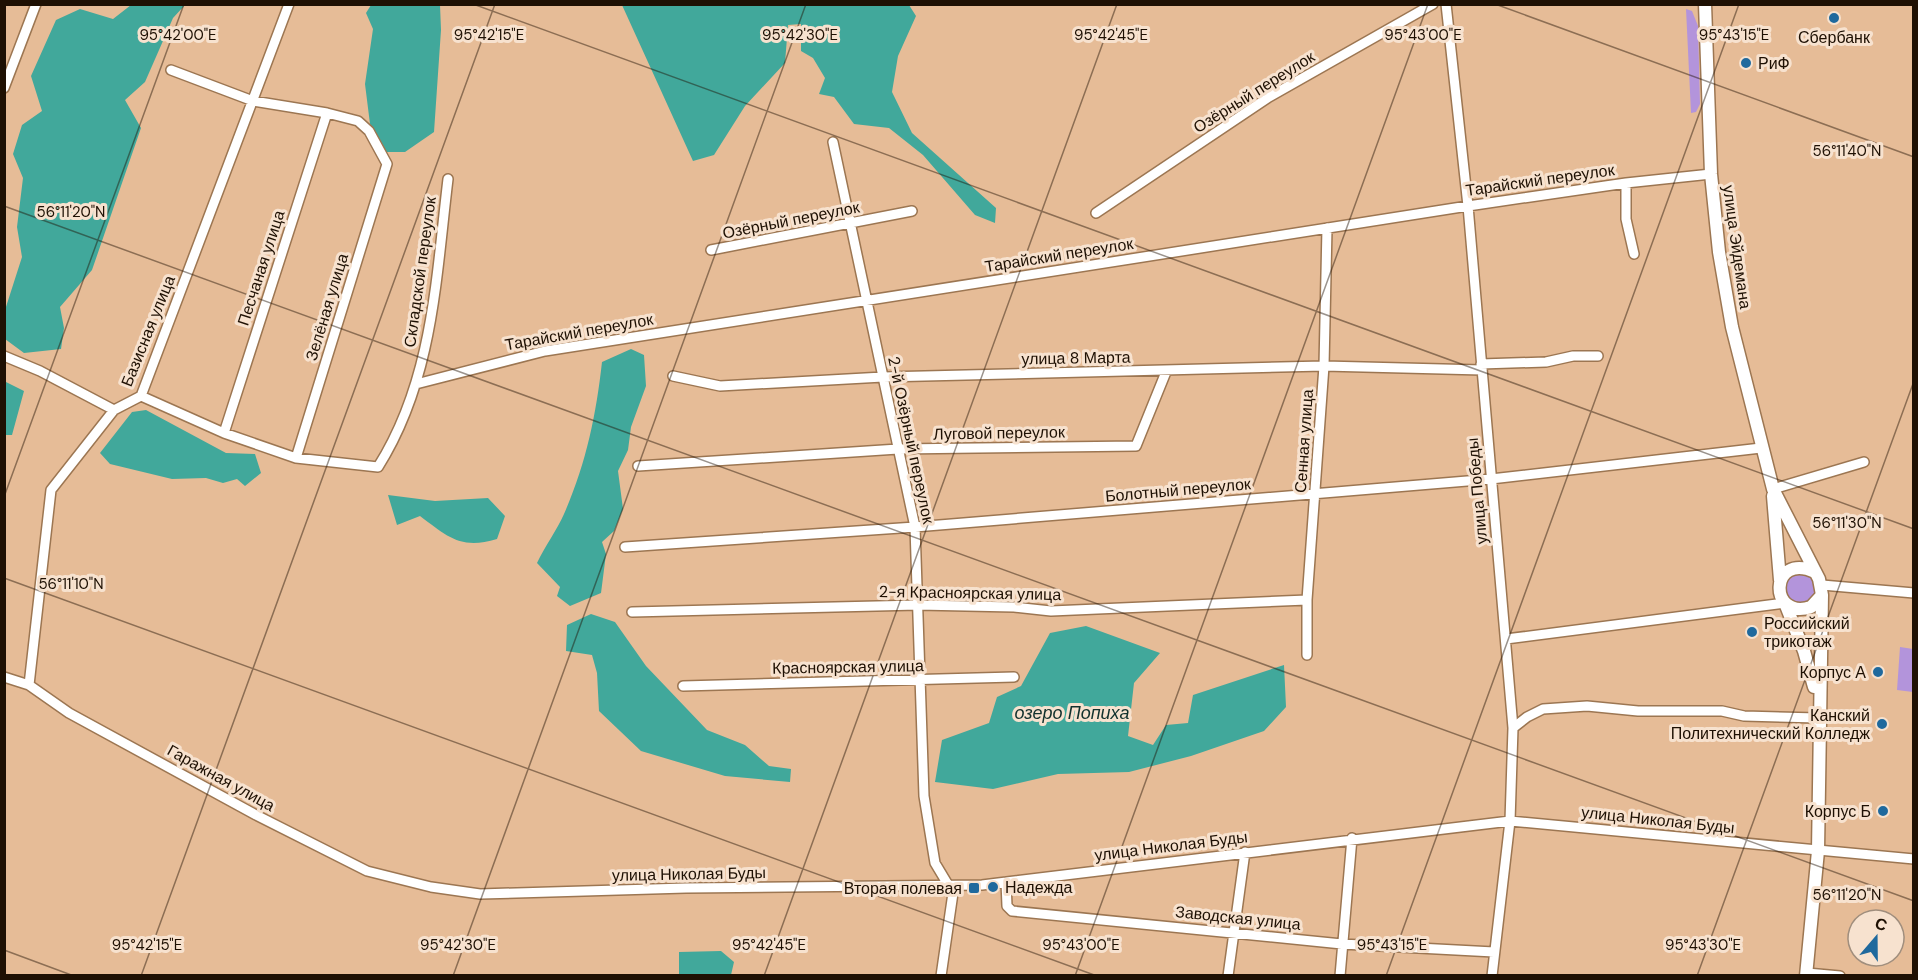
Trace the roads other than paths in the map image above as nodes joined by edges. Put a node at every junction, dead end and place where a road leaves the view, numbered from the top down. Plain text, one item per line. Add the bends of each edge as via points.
1 (36, 4) edge
2 (289, 4) edge
3 (1432, 4) edge
4 (1446, 4) edge
5 (1705, 4) edge
6 (171, 70) dead end
7 (4, 88) edge
8 (253, 100) junction
9 (327, 112) junction
10 (833, 142) dead end
11 (1711, 174) junction
12 (448, 179) dead end
13 (1626, 183) junction
14 (1468, 206) junction
15 (912, 211) dead end
16 (1096, 213) dead end
17 (851, 224) junction
18 (1327, 228) junction
19 (711, 250) dead end
20 (1634, 254) dead end
21 (868, 300) junction
22 (4, 356) edge
23 (1598, 356) dead end
24 (1324, 366) junction
25 (1482, 367) junction
26 (1166, 372) junction
27 (673, 376) dead end
28 (883, 377) junction
29 (416, 384) junction
30 (141, 396) junction
31 (114, 410) junction
32 (224, 433) junction
33 (1761, 448) junction
34 (898, 449) junction
35 (296, 458) junction
36 (1864, 462) dead end
37 (638, 465) dead end
38 (1491, 478) junction
39 (1773, 489) junction
40 (1315, 494) junction
41 (915, 527) junction
42 (625, 547) dead end
43 (1815, 572) junction
44 (1780, 580) junction
45 (1822, 590) junction
46 (1914, 593) edge
47 (1307, 600) junction
48 (1785, 603) junction
49 (918, 605) junction
50 (632, 612) dead end
51 (1506, 639) junction
52 (1307, 656) dead end
53 (4, 677) edge
54 (1014, 677) dead end
55 (918, 680) junction
56 (29, 685) junction
57 (683, 686) dead end
58 (1818, 718) junction
59 (1513, 728) junction
60 (1510, 821) junction
61 (1352, 838) junction
62 (1818, 851) junction
63 (1245, 852) junction
64 (1914, 859) edge
65 (1006, 882) junction
66 (951, 886) junction
67 (431, 887) joint
68 (1235, 932) junction
69 (1342, 944) junction
70 (1494, 952) junction
71 (1807, 974) edge
72 (940, 975) edge
73 (1228, 975) edge
74 (1340, 975) edge
75 (1492, 975) edge
76 (1840, 975) edge

1 - 7 street
2 - 8 street, Базисная улица
3 - 16 street, Озёрный переулок via 1269,97
4 - 14 street, улица Победы
5 - 11 main road, улица Эйдемана
6 - 8 street
8 - 9 street
8 - 30 street, Базисная улица
9 - 32 street, Песчаная улица
9 - 35 street, Зелёная улица via 364,125 387,164
10 - 17 street, 2-й Озёрный переулок
11 - 13 street, Тарайский переулок
11 - 33 main road, улица Эйдемана via 1732,327
12 - 29 street, Складской переулок via 429,338
13 - 14 street, Тарайский переулок
13 - 20 street via 1626,219
14 - 18 street, Тарайский переулок
14 - 25 street, улица Победы
15 - 17 street, Озёрный переулок
17 - 19 street, Озёрный переулок
17 - 21 street, 2-й Озёрный переулок
18 - 21 street, Тарайский переулок
18 - 24 street, Сенная улица
21 - 28 street, 2-й Озёрный переулок
21 - 29 street, Тарайский переулок via 545,351
22 - 31 street
23 - 25 street, улица 8 Марта
24 - 25 street, улица 8 Марта
24 - 26 street, улица 8 Марта
24 - 40 street, Сенная улица
25 - 38 street, улица Победы
26 - 28 street, улица 8 Марта
26 - 34 street, Луговой переулок via 1137,446
27 - 28 street, улица 8 Марта via 720,386
28 - 34 street, 2-й Озёрный переулок
29 - 35 street, Складской переулок via 396,440 378,467
30 - 31 street, Базисная улица
30 - 32 street
31 - 56 street, Базисная улица via 51,490
32 - 35 street
33 - 38 street, Болотный переулок
33 - 39 main road, улица Эйдемана
34 - 37 street, Луговой переулок
34 - 41 street, 2-й Озёрный переулок
36 - 39 street
38 - 40 street, Болотный переулок
38 - 51 street, улица Победы
39 - 43 main road
39 - 44 main road
40 - 41 street, Болотный переулок
40 - 47 street, Сенная улица
41 - 42 street, Болотный переулок
41 - 49 street, 2-й Озёрный переулок
43 - 44 main road via 1794,567
43 - 45 main road
44 - 48 main road via 1780,596
45 - 46 street
45 - 48 main road via 1811,607 1793,608
45 - 58 main road
47 - 49 street, 2-я Красноярская улица via 1051,611
47 - 52 street, Сенная улица
48 - 51 street
48 - 58 main road via 1814,680
49 - 50 street, 2-я Красноярская улица
49 - 55 street, 2-й Озёрный переулок
51 - 59 street, улица Победы
53 - 56 street, Гаражная улица
54 - 55 street, Красноярская улица
55 - 57 street, Красноярская улица
55 - 66 street, 2-й Озёрный переулок via 924,796 935,863
56 - 67 street, Гаражная улица via 69,713 367,871
58 - 59 street via 1587,706 1543,709
58 - 62 main road
59 - 60 street, улица Победы
60 - 61 street, улица Николая Буды
60 - 62 street, улица Николая Буды
60 - 70 street, улица Победы
61 - 63 street, улица Николая Буды
61 - 69 street
62 - 64 street, улица Николая Буды
62 - 71 main road
63 - 65 street, улица Николая Буды
63 - 68 street
65 - 66 street, улица Николая Буды
65 - 68 street, Заводская улица via 1007,906 1012,911
66 - 67 street, улица Николая Буды via 480,894
66 - 72 street via 953,903
68 - 69 street, Заводская улица
68 - 73 street
69 - 70 street, Заводская улица
69 - 74 street
70 - 75 street, улица Победы
71 - 76 street

